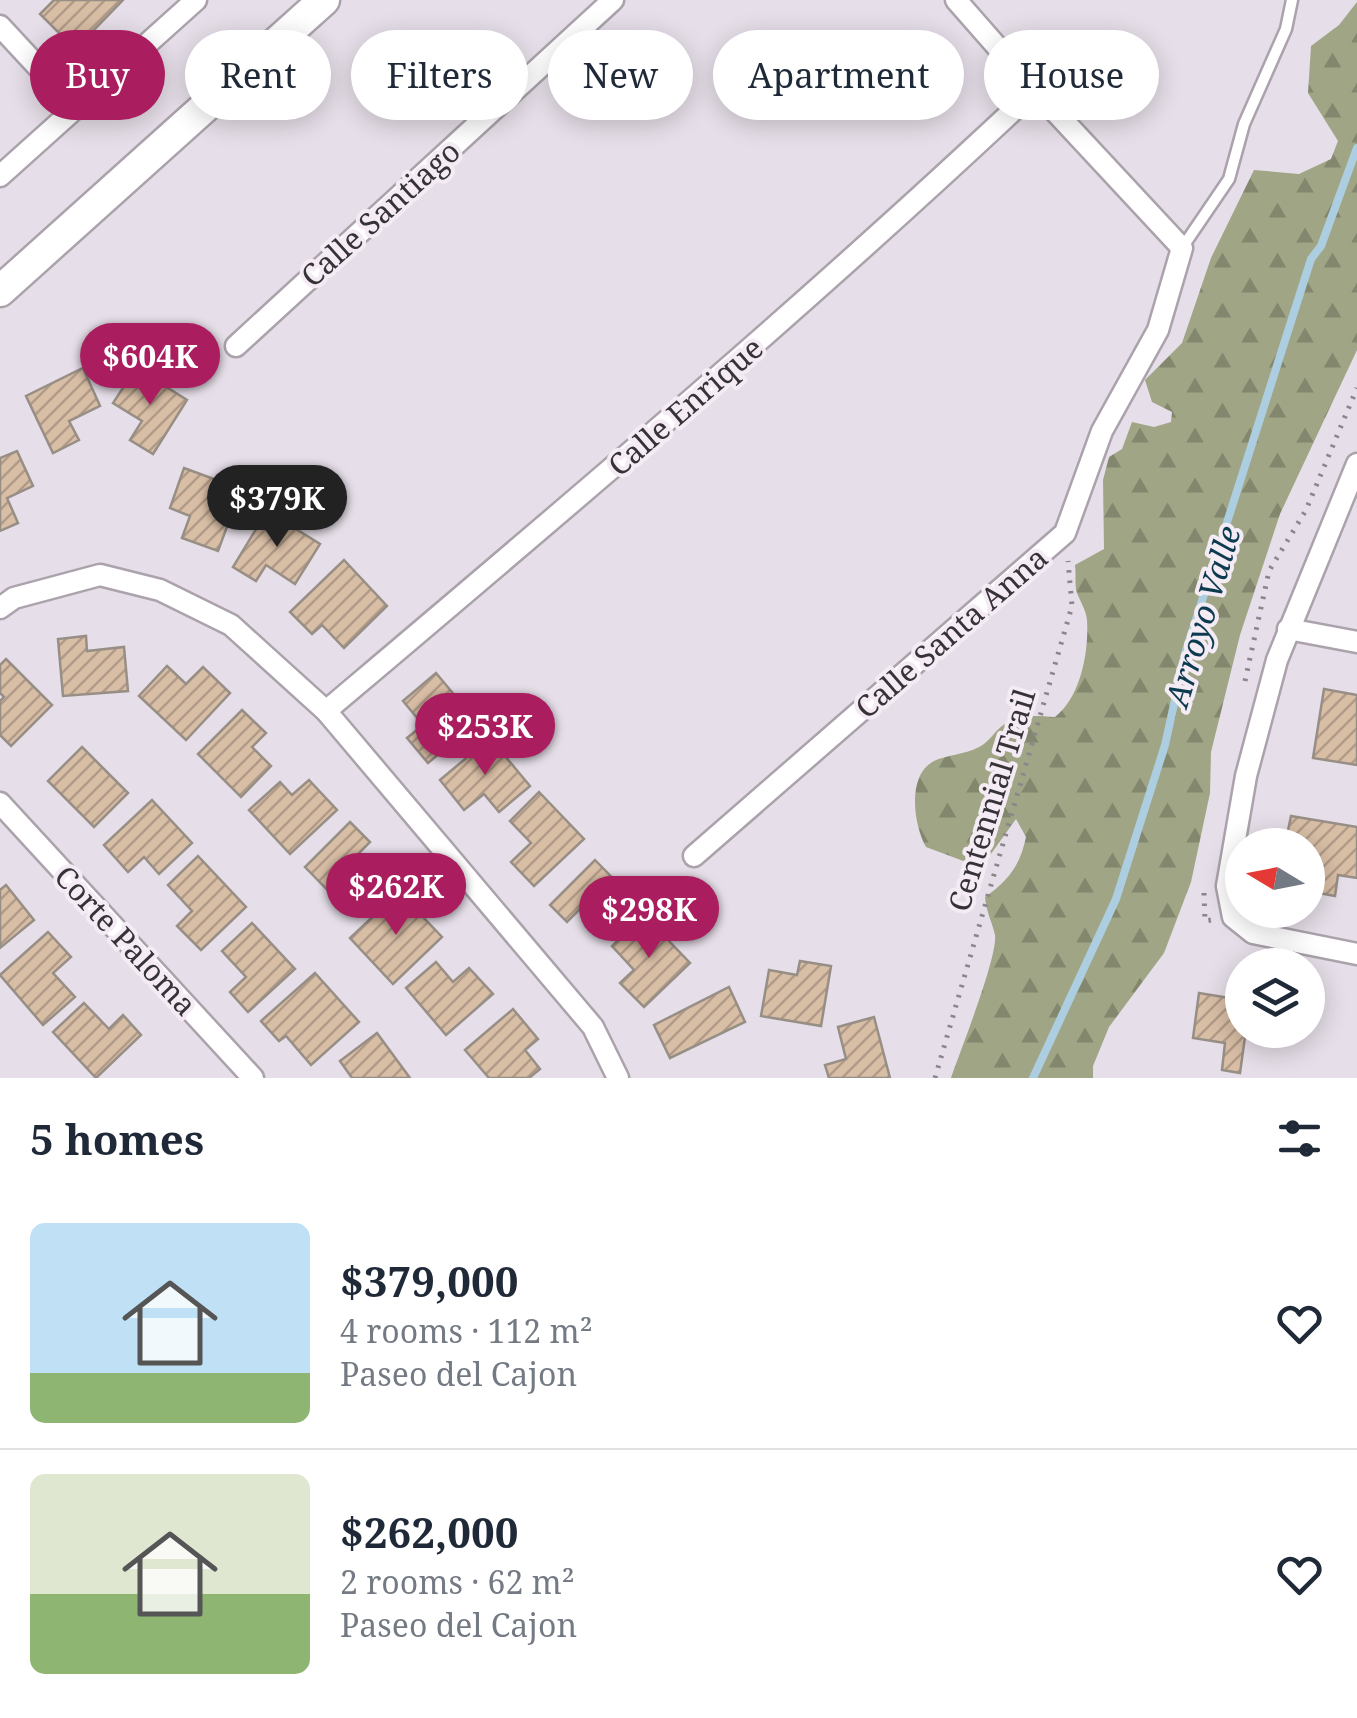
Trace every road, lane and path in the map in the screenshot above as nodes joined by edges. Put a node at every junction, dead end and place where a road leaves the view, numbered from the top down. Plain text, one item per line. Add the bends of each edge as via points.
1 (196, 0) edge
2 (324, 0) edge
3 (613, 0) edge
4 (956, 0) edge
5 (1292, 0) edge
6 (0, 26) edge
7 (163, 30) edge
8 (984, 32) edge
9 (30, 58) edge
10 (63, 120) edge
11 (1003, 120) edge
12 (1063, 120) edge
13 (0, 176) edge
14 (1182, 248) junction
15 (0, 291) edge
16 (236, 346) dead end
17 (1357, 464) edge
18 (1065, 532) junction
19 (0, 608) edge
20 (1288, 629) junction
21 (1357, 642) edge
22 (326, 711) junction
23 (0, 803) edge
24 (694, 856) dead end
25 (1357, 954) edge
26 (253, 1078) edge
27 (618, 1078) edge
28 (935, 1078) edge

1 - 7 street
2 - 15 main road
3 - 16 street, Calle Santiago
4 - 8 street
5 - 14 lane via 1230,179
6 - 9 street
10 - 13 street
11 - 22 street, Calle Enrique via 678,414
12 - 14 street
14 - 18 street, Calle Santa Anna via 1158,330 1102,431
17 - 20 street
18 - 24 street, Calle Santa Anna
18 - 28 path, Centennial Trail via 1072,606
19 - 22 street via 14,598 100,575 160,590 231,625
20 - 21 street
20 - 25 street via 1246,776 1226,886 1234,918 1253,933
22 - 27 street via 593,1026
23 - 26 street, Corte Paloma

